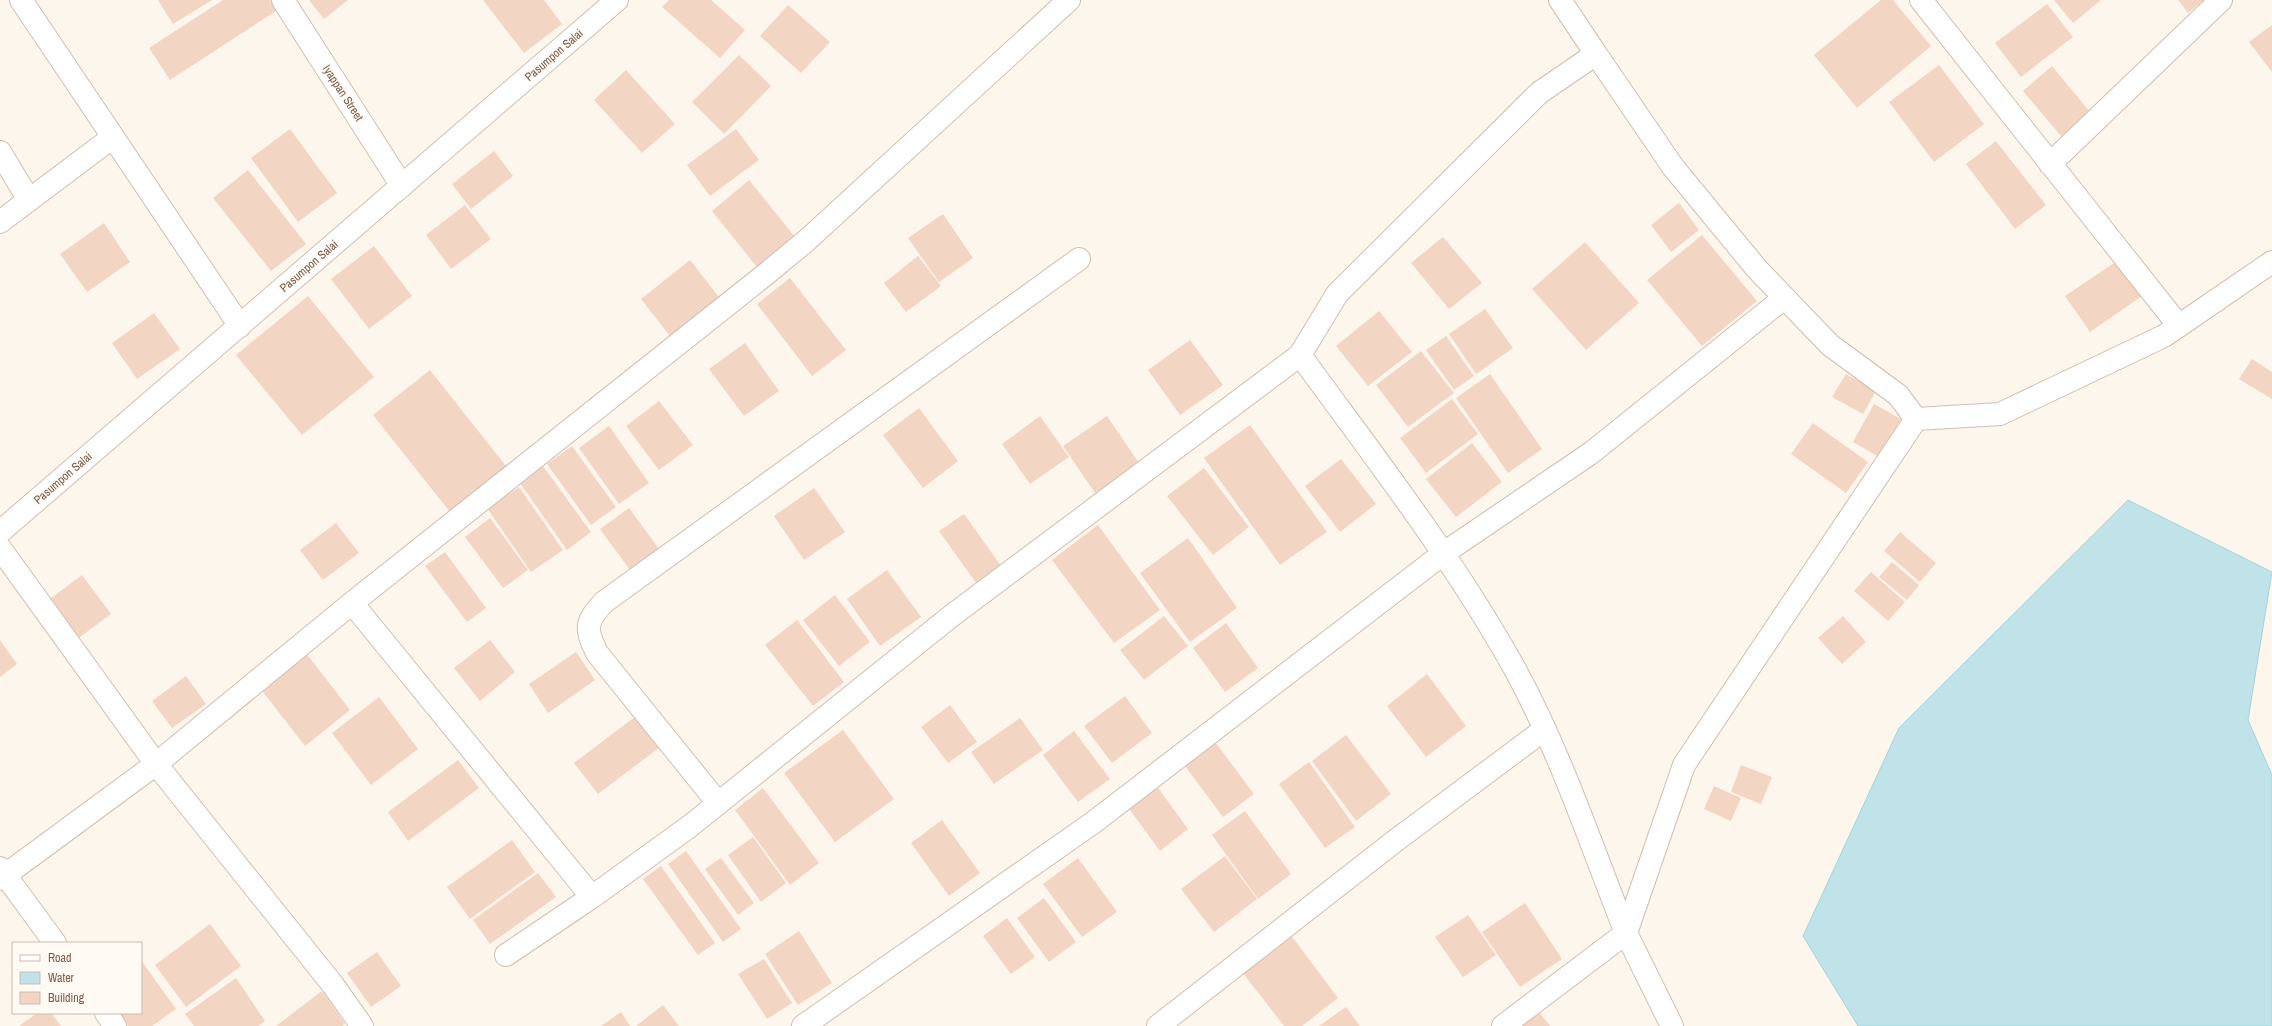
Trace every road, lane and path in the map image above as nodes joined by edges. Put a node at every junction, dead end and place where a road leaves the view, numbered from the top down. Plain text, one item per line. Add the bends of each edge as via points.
1 (21, 0) edge
2 (283, 0) edge
3 (1069, 0) edge
4 (1560, 0) edge
5 (1921, 0) edge
6 (2221, 0) edge
7 (608, 3) edge
8 (1596, 54) junction
9 (113, 137) junction
10 (0, 152) edge
11 (2050, 164) junction
12 (402, 186) junction
13 (29, 200) junction
14 (0, 222) edge
15 (1079, 259) dead end
16 (2272, 262) edge
17 (1784, 298) junction
18 (240, 326) junction
19 (2179, 326) junction
20 (1300, 355) junction
21 (1916, 419) junction
22 (0, 532) edge
23 (0, 548) edge
24 (1444, 553) junction
25 (352, 603) junction
26 (1545, 729) junction
27 (156, 764) junction
28 (718, 803) junction
29 (2, 874) edge
30 (592, 897) junction
31 (1626, 933) junction
32 (54, 942) edge
33 (506, 956) dead end
34 (107, 1014) edge
35 (115, 1026) edge
36 (362, 1026) edge
37 (802, 1026) edge
38 (1158, 1026) edge
39 (1503, 1026) edge
40 (1672, 1026) edge

1 - 9 street
2 - 12 street, Iyappan Street
3 - 25 street via 806,241
4 - 8 street
5 - 11 street
6 - 11 street
7 - 12 street, Pasumpon Salai
8 - 17 street via 1674,167 1757,269
8 - 20 street via 1540,93 1337,294
9 - 13 street
9 - 18 street
10 - 13 street
11 - 19 street
12 - 18 street, Pasumpon Salai
13 - 14 street
15 - 28 street via 604,602 592,616 587,633 597,653
16 - 19 street
17 - 21 street via 1830,345 1898,395
17 - 24 street via 1591,453
18 - 22 street, Pasumpon Salai
19 - 21 street via 2164,336 2000,414
20 - 24 street
20 - 28 street via 950,617
21 - 31 street via 1684,766
23 - 27 street
24 - 26 street via 1515,670
24 - 37 street via 1094,822
25 - 27 street
25 - 30 street
26 - 31 street
26 - 38 street via 1395,841
27 - 29 street
27 - 36 street via 333,985
28 - 30 street
29 - 32 street
30 - 33 street
31 - 39 street
31 - 40 street
34 - 35 street

